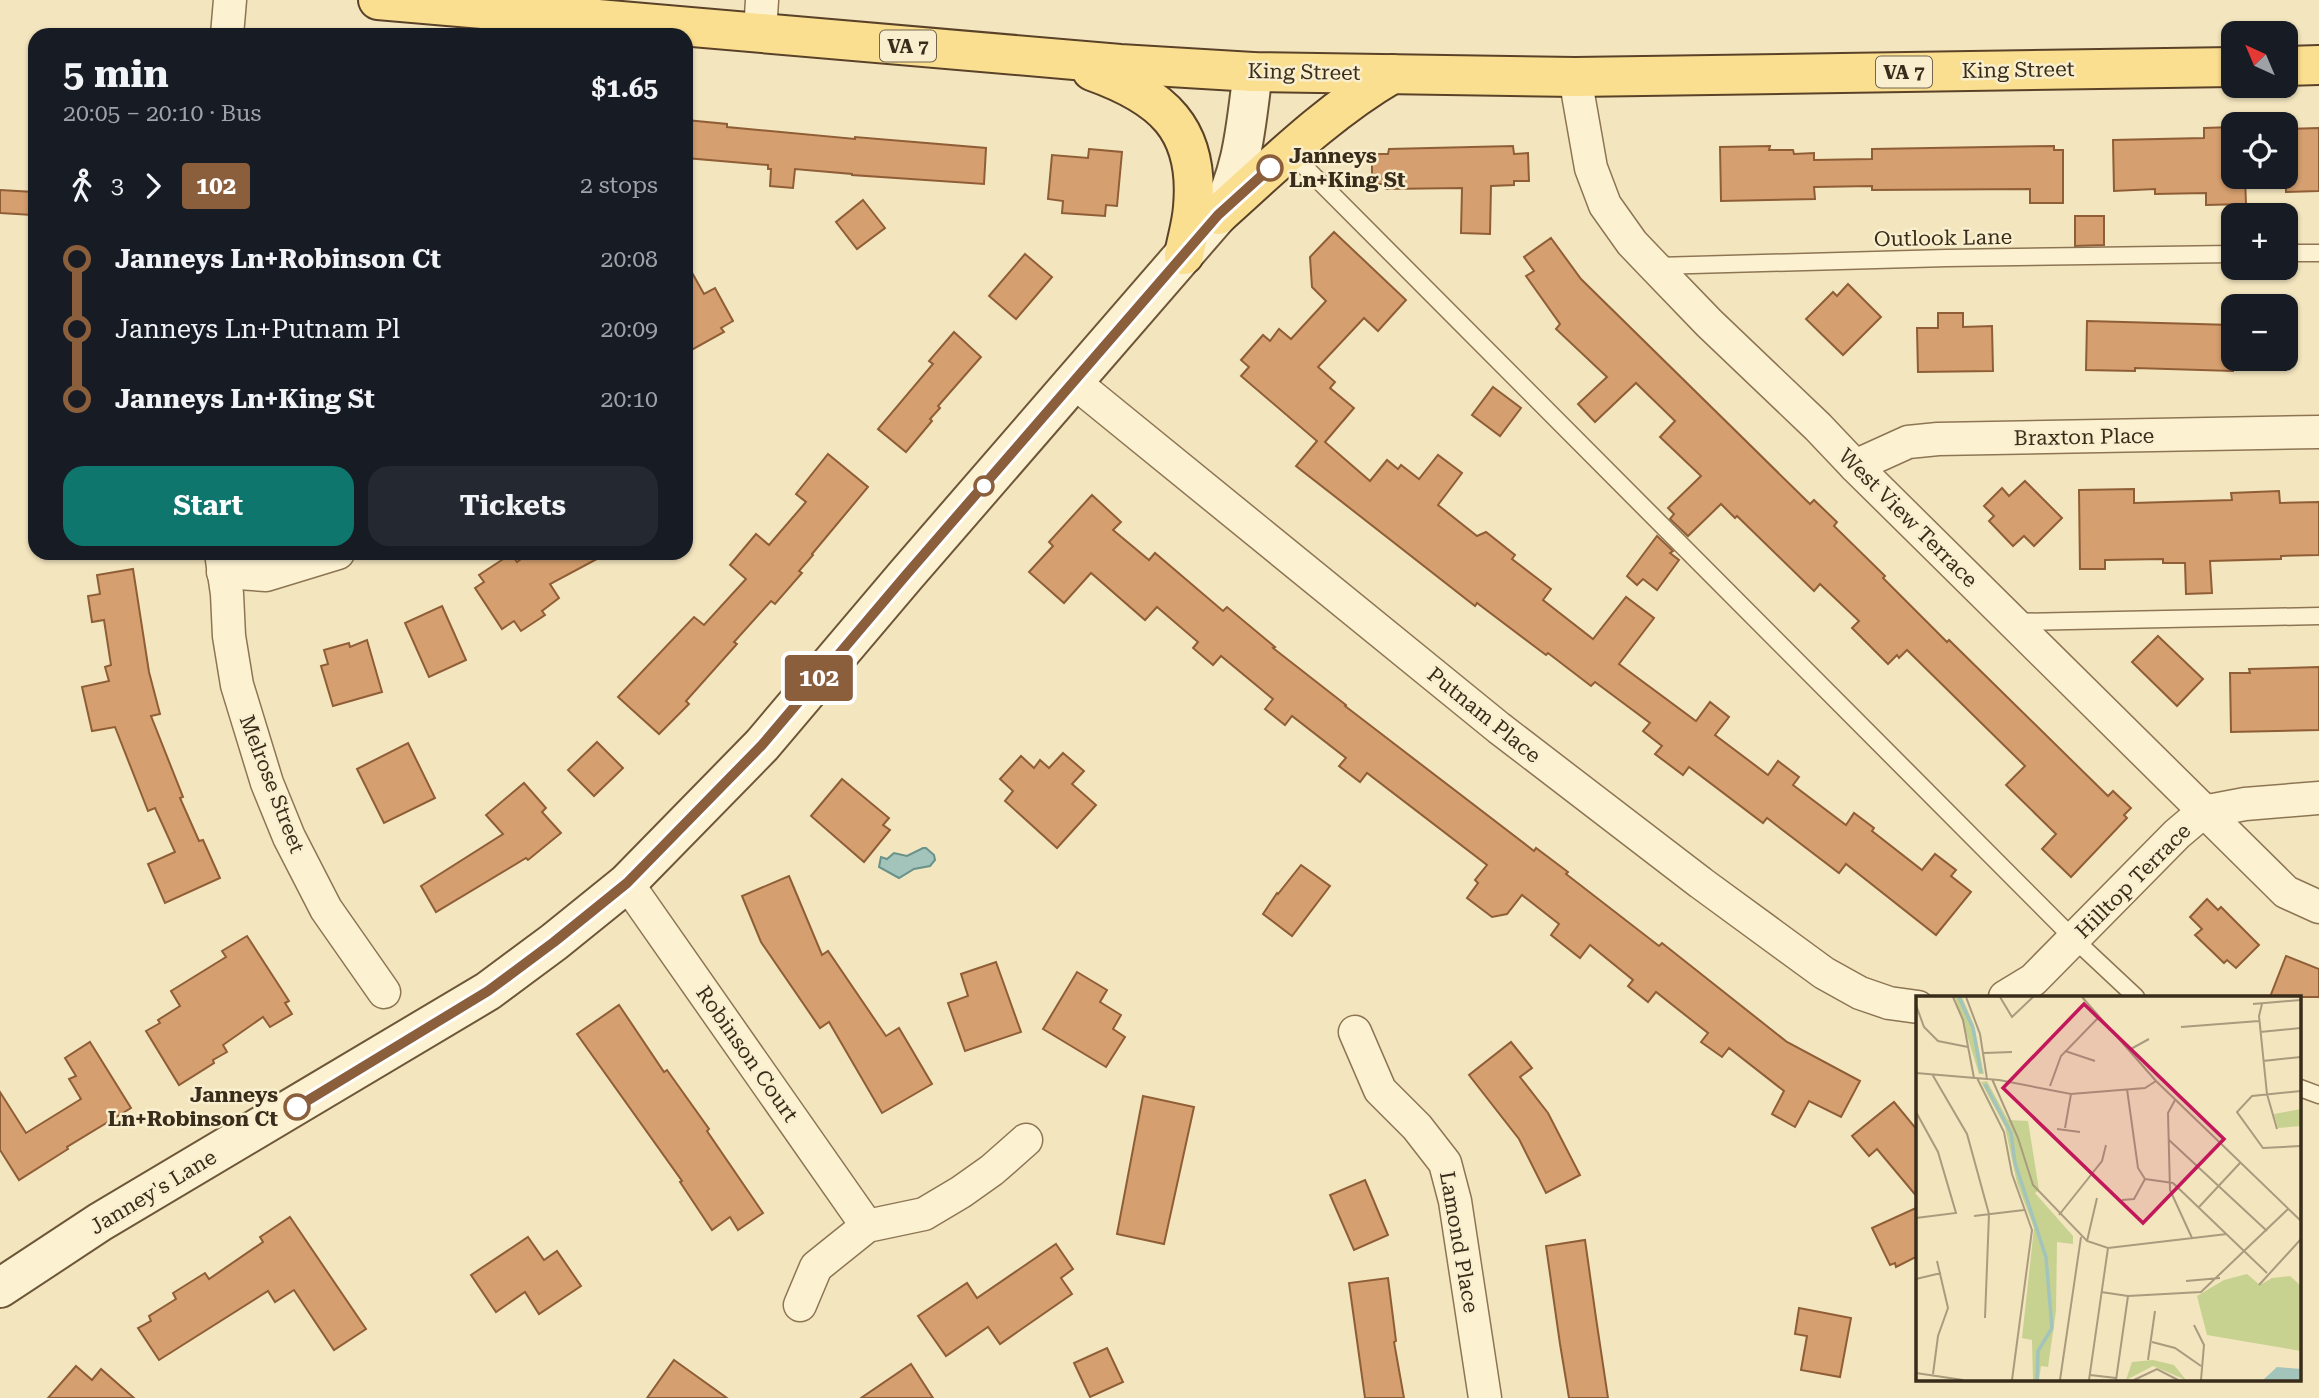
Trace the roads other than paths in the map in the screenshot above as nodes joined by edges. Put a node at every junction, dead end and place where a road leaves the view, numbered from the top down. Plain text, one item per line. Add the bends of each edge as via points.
1 (230, 0) edge
2 (378, 0) edge
3 (761, 17) edge
4 (228, 28) edge
5 (1057, 58) junction
6 (2319, 65) edge
7 (2221, 66) edge
8 (2298, 66) edge
9 (1253, 72) junction
10 (1392, 74) junction
11 (1574, 76) junction
12 (1289, 151) junction
13 (1218, 215) junction
14 (2298, 253) edge
15 (2319, 253) edge
16 (2221, 254) edge
17 (1184, 255) junction
18 (1654, 266) junction
19 (1074, 382) junction
20 (2319, 432) edge
21 (1855, 466) junction
22 (315, 560) edge
23 (222, 562) edge
24 (2319, 616) edge
25 (2013, 622) junction
26 (2319, 797) edge
27 (2203, 812) junction
28 (627, 883) junction
29 (2319, 907) edge
30 (2074, 939) junction
31 (384, 992) dead end
32 (2008, 996) edge
33 (2135, 996) edge
34 (1916, 1007) edge
35 (1355, 1031) dead end
36 (2302, 1089) edge
37 (2319, 1095) edge
38 (1026, 1140) dead end
39 (867, 1226) junction
40 (0, 1288) edge
41 (800, 1305) dead end
42 (1485, 1398) edge

1 - 4 street
2 - 3 main road, King Street / VA 7
3 - 5 main road, King Street / VA 7
5 - 9 main road, King Street / VA 7
5 - 17 main road via 1143,93 1180,128 1193,177 1193,208
6 - 8 main road
7 - 11 main road, King Street / VA 7
9 - 10 main road, King Street / VA 7
9 - 13 main road, Janney's Lane via 1237,176
10 - 11 main road, King Street / VA 7
10 - 12 main road via 1345,103
11 - 18 street, West View Terrace via 1591,168 1605,205
12 - 13 main road
12 - 30 lane
13 - 17 main road, Janney's Lane
14 - 15 lane
16 - 18 lane, Outlook Lane
17 - 19 main road, Janney's Lane
18 - 21 street, West View Terrace
19 - 28 main road, Janney's Lane via 762,745
19 - 34 street, Putnam Place via 1499,728 1701,883 1824,973 1860,993
20 - 21 street, Braxton Place via 1938,439 1908,442
21 - 25 street, West View Terrace
22 - 23 street via 266,575
23 - 31 street, Melrose Street via 237,685 267,783 326,909
24 - 25 lane
25 - 27 street, West View Terrace
26 - 27 street, Hilltop Terrace
27 - 29 street, West View Terrace via 2286,892
27 - 30 street, Hilltop Terrace
28 - 39 street, Robinson Court
28 - 40 main road, Janney's Lane via 488,991 100,1222
30 - 32 street, Hilltop Terrace via 2033,980
30 - 33 lane
35 - 42 street, Lamond Place via 1380,1090 1445,1163
36 - 37 lane
38 - 39 street via 992,1170 924,1214
39 - 41 street via 816,1267

